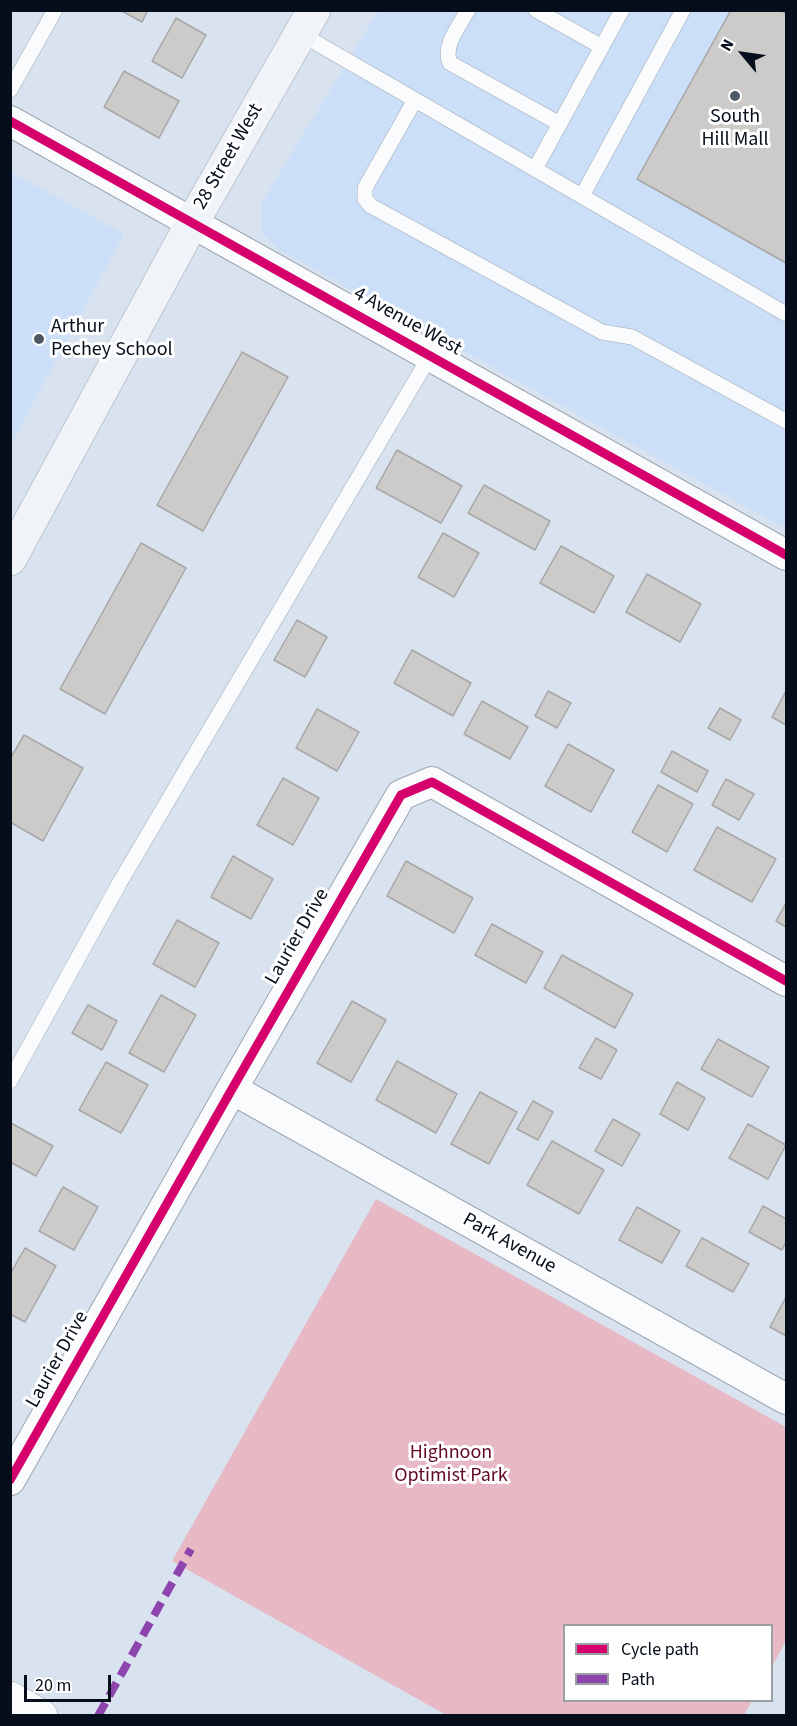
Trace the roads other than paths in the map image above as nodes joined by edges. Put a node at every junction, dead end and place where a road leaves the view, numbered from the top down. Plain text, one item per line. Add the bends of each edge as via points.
1 (55, 10) edge
2 (468, 10) edge
3 (536, 10) edge
4 (622, 10) edge
5 (682, 11) edge
6 (307, 22) edge
7 (602, 47) junction
8 (10, 90) edge
9 (414, 100) junction
10 (10, 121) edge
11 (560, 124) junction
12 (535, 169) junction
13 (582, 196) junction
14 (192, 223) junction
15 (786, 314) edge
16 (430, 356) junction
17 (786, 421) edge
18 (786, 555) edge
19 (10, 559) edge
20 (786, 981) edge
21 (10, 1081) edge
22 (232, 1089) junction
23 (786, 1399) edge
24 (10, 1480) edge
25 (10, 1698) edge
26 (41, 1716) edge

1 - 8 lane
2 - 11 lane via 449,45 450,63
3 - 7 lane
4 - 7 lane
5 - 13 lane
6 - 9 lane
6 - 14 main road, 28 Street West
7 - 11 lane
9 - 12 lane
9 - 17 lane via 365,188 365,200 370,206 602,332 632,337
10 - 14 street, 4 Avenue West
11 - 12 lane
12 - 13 lane
13 - 15 lane
14 - 16 street, 4 Avenue West
14 - 19 main road, 28 Street West
16 - 18 street, 4 Avenue West
16 - 21 lane via 120,882
20 - 22 street, Laurier Drive via 432,782 401,795
22 - 23 street, Park Avenue
22 - 24 street, Laurier Drive
25 - 26 street

